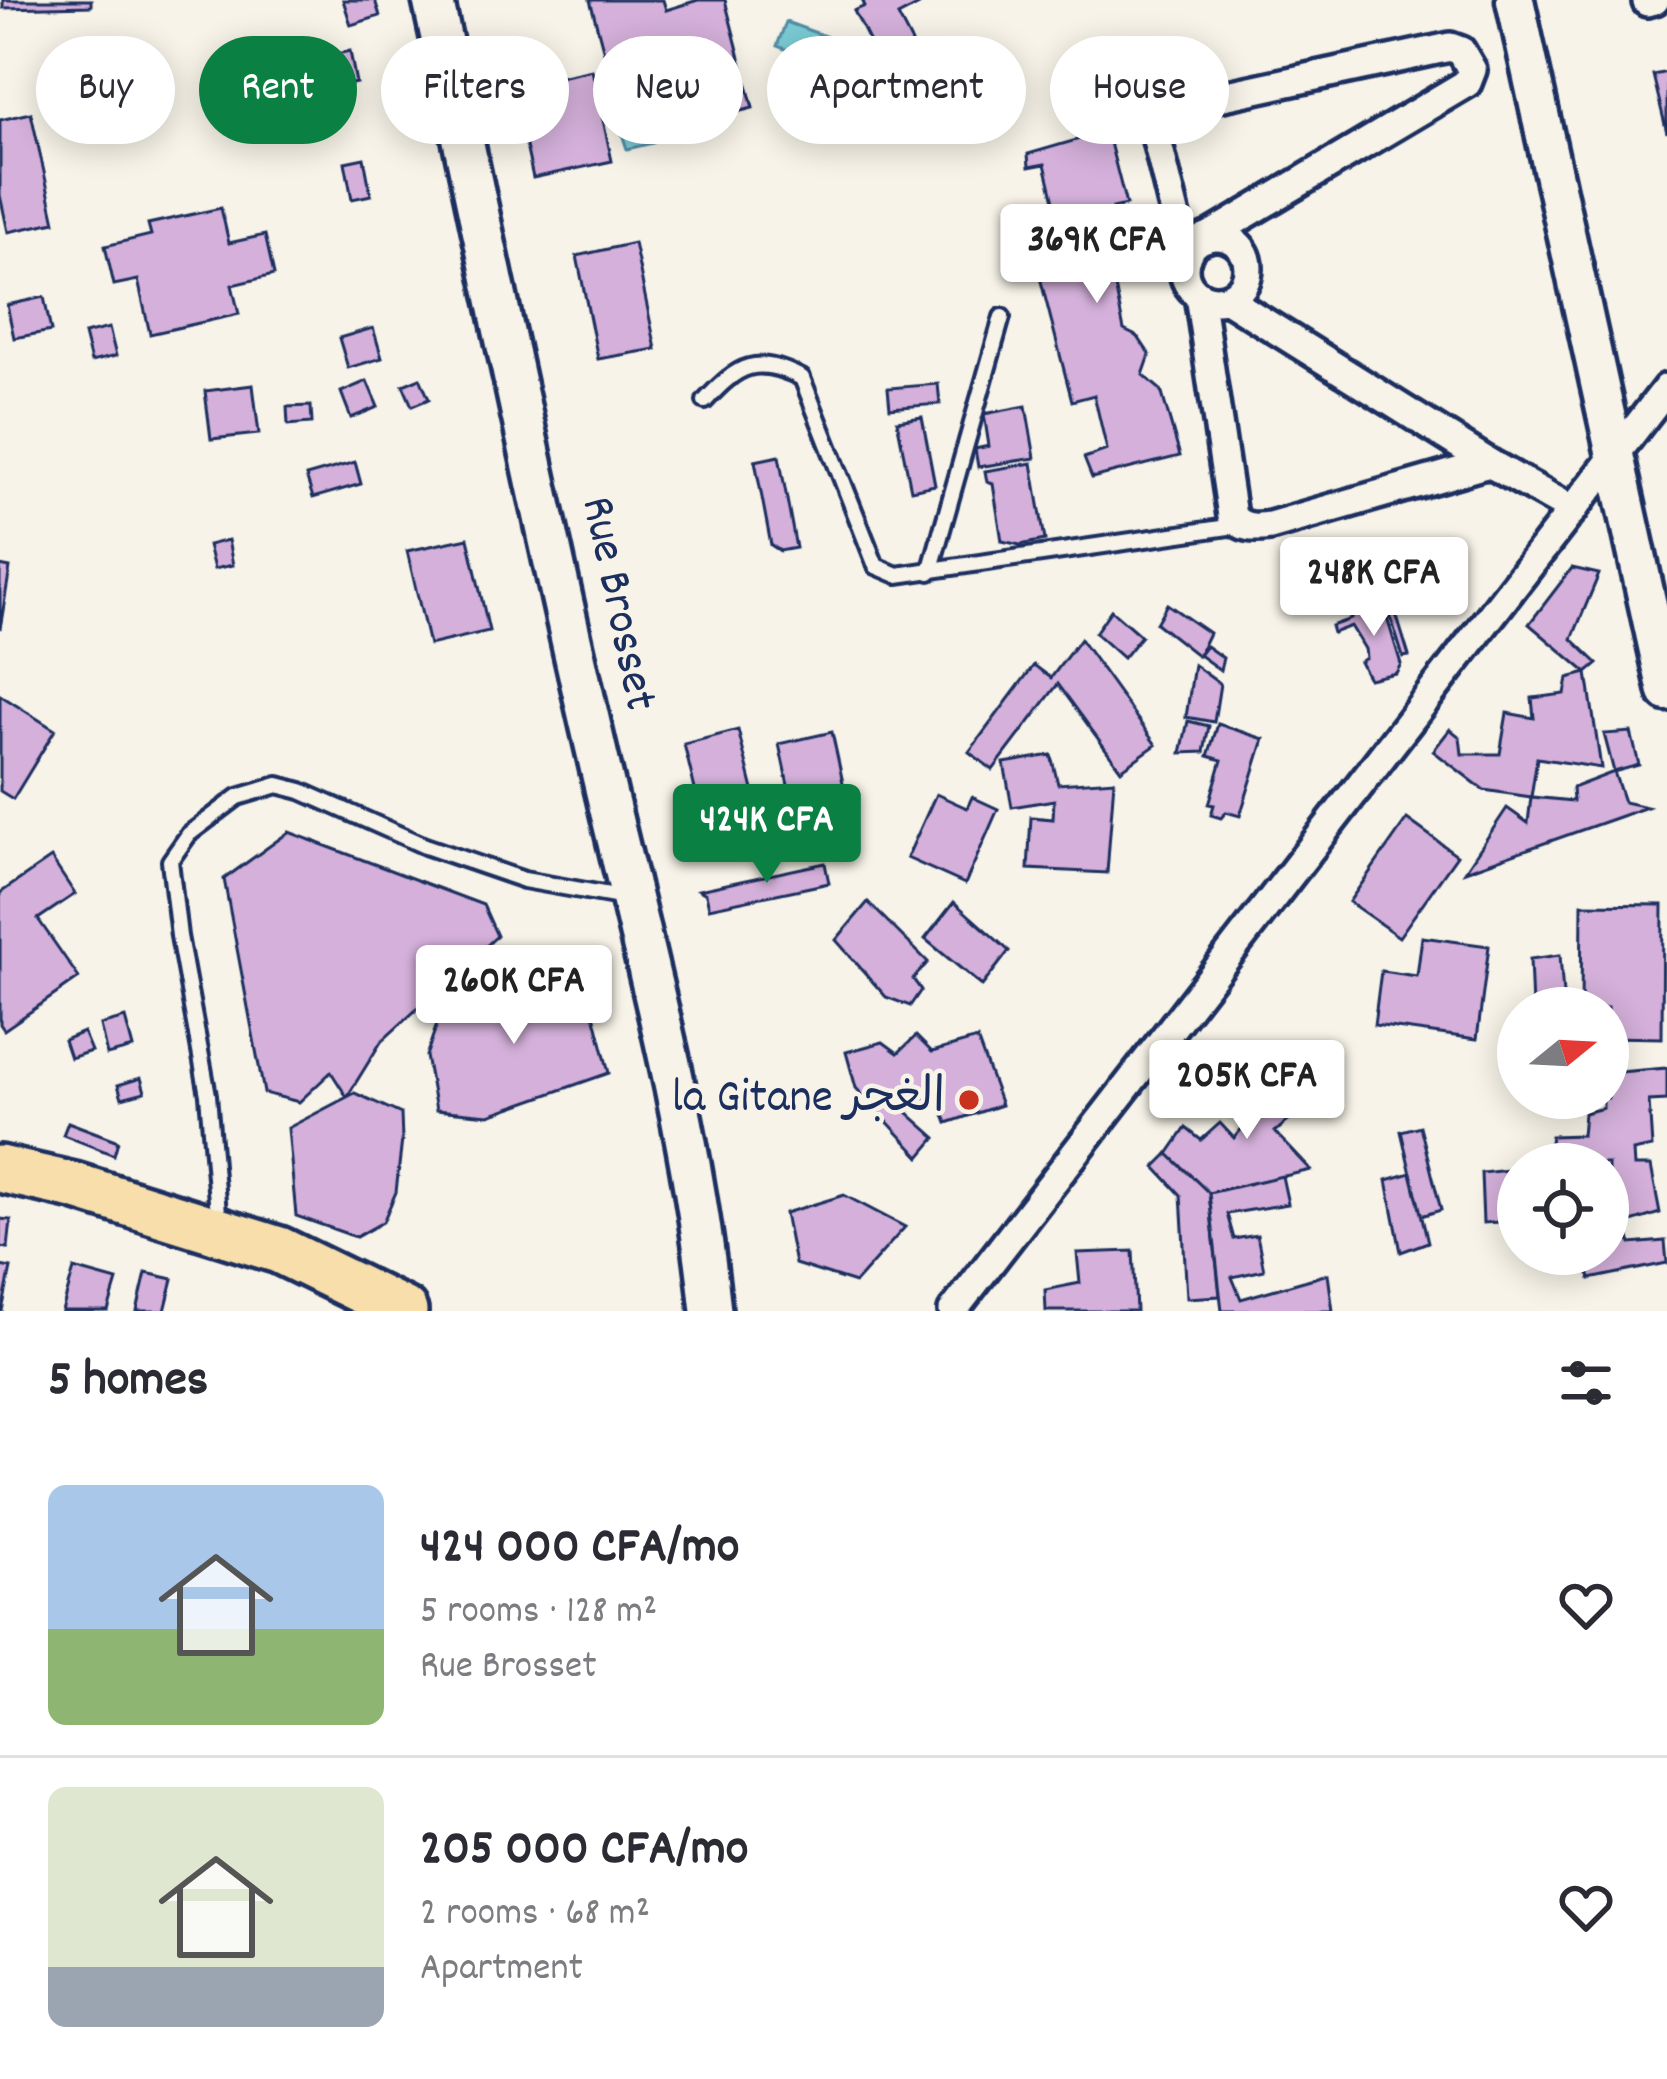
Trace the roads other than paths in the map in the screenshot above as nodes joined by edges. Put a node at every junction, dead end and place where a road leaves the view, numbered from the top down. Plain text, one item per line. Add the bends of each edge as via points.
1 (433, 0) edge
2 (1515, 0) edge
3 (1196, 248) junction
4 (1213, 297) junction
5 (1002, 317) dead end
6 (1667, 388) edge
7 (705, 400) dead end
8 (1616, 455) junction
9 (1490, 463) junction
10 (1573, 510) junction
11 (1242, 525) junction
12 (930, 572) junction
13 (1667, 692) edge
14 (631, 898) junction
15 (0, 1169) edge
16 (702, 1229) junction
17 (220, 1232) junction
18 (404, 1311) edge
19 (711, 1311) edge
20 (739, 1311) edge
21 (953, 1311) edge

1 - 14 main road, Rue Brosset
2 - 8 street
3 - 3 street via 1467,83 1469,59 1450,46 1175,111 1156,136
3 - 4 street via 1185,272 1190,285
3 - 4 street via 1220,236 1244,251 1247,279 1239,291
4 - 9 street
4 - 11 street via 1232,517
5 - 12 lane
6 - 8 street
7 - 12 lane via 732,372 774,364 802,378 876,566 897,575
8 - 10 street
8 - 13 street
9 - 10 street
9 - 11 street via 1270,526
10 - 21 street
11 - 12 lane
14 - 16 main road, Rue Brosset
14 - 17 lane via 524,880 278,785 238,797 189,834 170,861 208,1096
15 - 17 main road
16 - 19 main road
16 - 20 main road
17 - 18 main road via 279,1250

